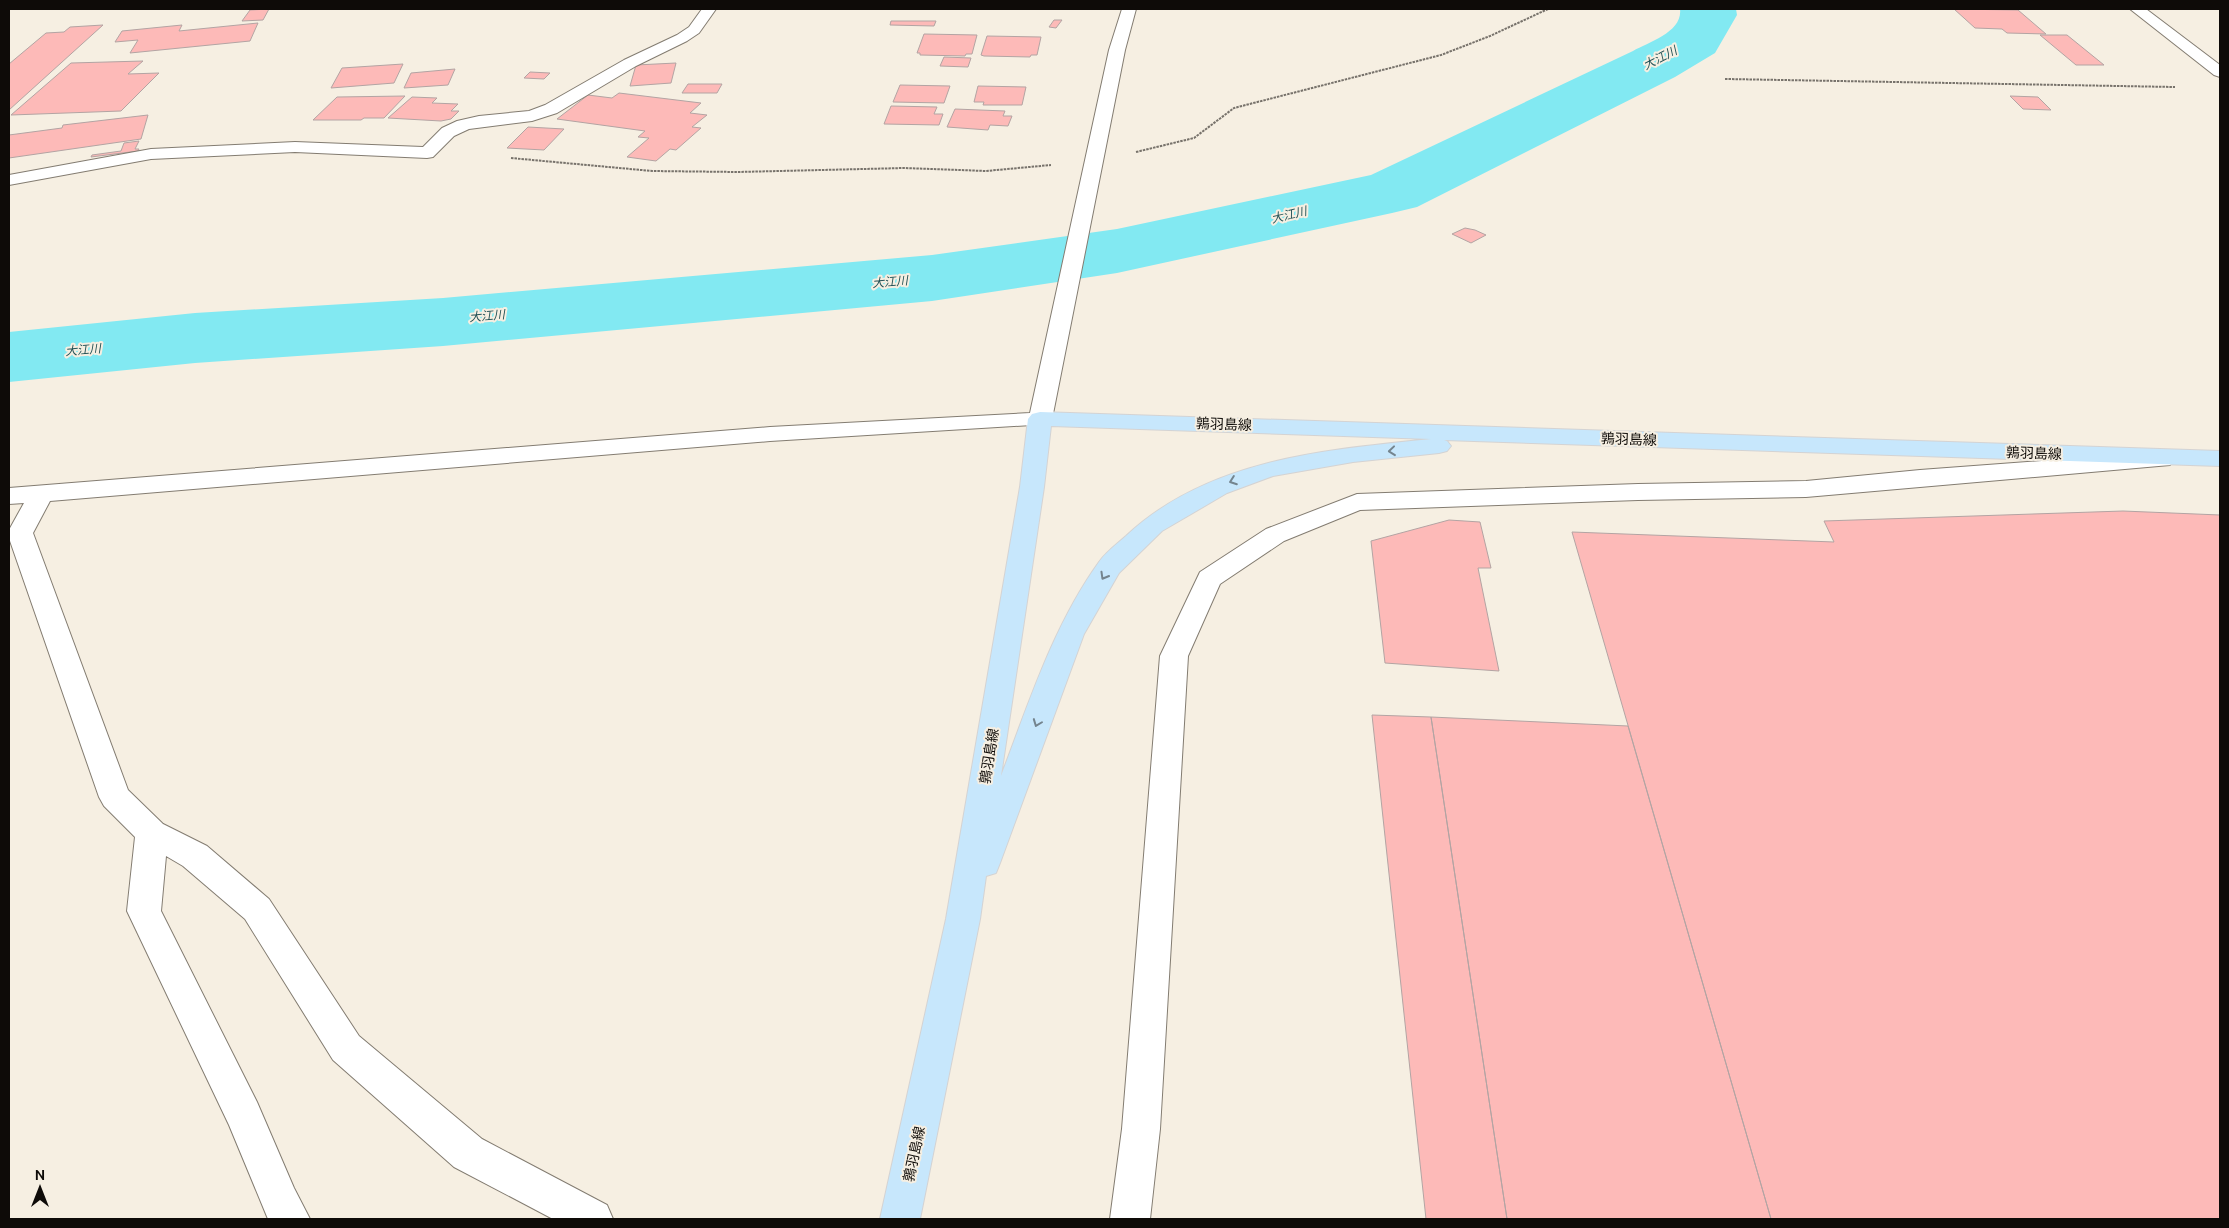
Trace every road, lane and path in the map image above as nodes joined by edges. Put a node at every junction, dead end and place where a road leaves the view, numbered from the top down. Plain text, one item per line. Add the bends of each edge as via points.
1 (709, 9) edge
2 (1129, 9) edge
3 (1548, 9) edge
4 (2137, 9) edge
5 (2220, 72) edge
6 (1725, 79) dead end
7 (2183, 87) dead end
8 (505, 158) dead end
9 (1094, 163) junction
10 (9, 180) edge
11 (1040, 419) junction
12 (1545, 436) junction
13 (2187, 458) junction
14 (2220, 459) edge
15 (41, 494) junction
16 (9, 496) edge
17 (152, 833) junction
18 (963, 919) junction
19 (290, 1219) edge
20 (593, 1219) edge
21 (900, 1219) edge
22 (1130, 1219) edge

1 - 10 street via 694,30 682,38 630,63 552,109 532,116 463,125 448,132 427,153 295,147 151,154
2 - 9 street via 1121,31
3 - 9 path via 1441,55 1234,108 1194,138
4 - 5 street
6 - 7 path
8 - 9 path via 661,172 904,168 986,171
9 - 11 street
11 - 12 main road, 鶉羽島線
11 - 15 street via 770,434
11 - 18 main road, 鶉羽島線 via 1031,497
12 - 13 main road, 鶉羽島線
12 -> 18 main road via 1353,455 1269,469 1218,487 1152,525 1109,567 1070,634
13 - 14 main road, 鶉羽島線
13 - 22 street via 1806,489 1357,502 1275,535 1210,578 1174,656 1141,1129
15 - 16 street
15 - 17 street via 20,533 115,797
17 - 19 street via 144,911 244,1114
17 - 20 street via 195,856 257,909 346,1048 468,1153
18 - 21 main road, 鶉羽島線

